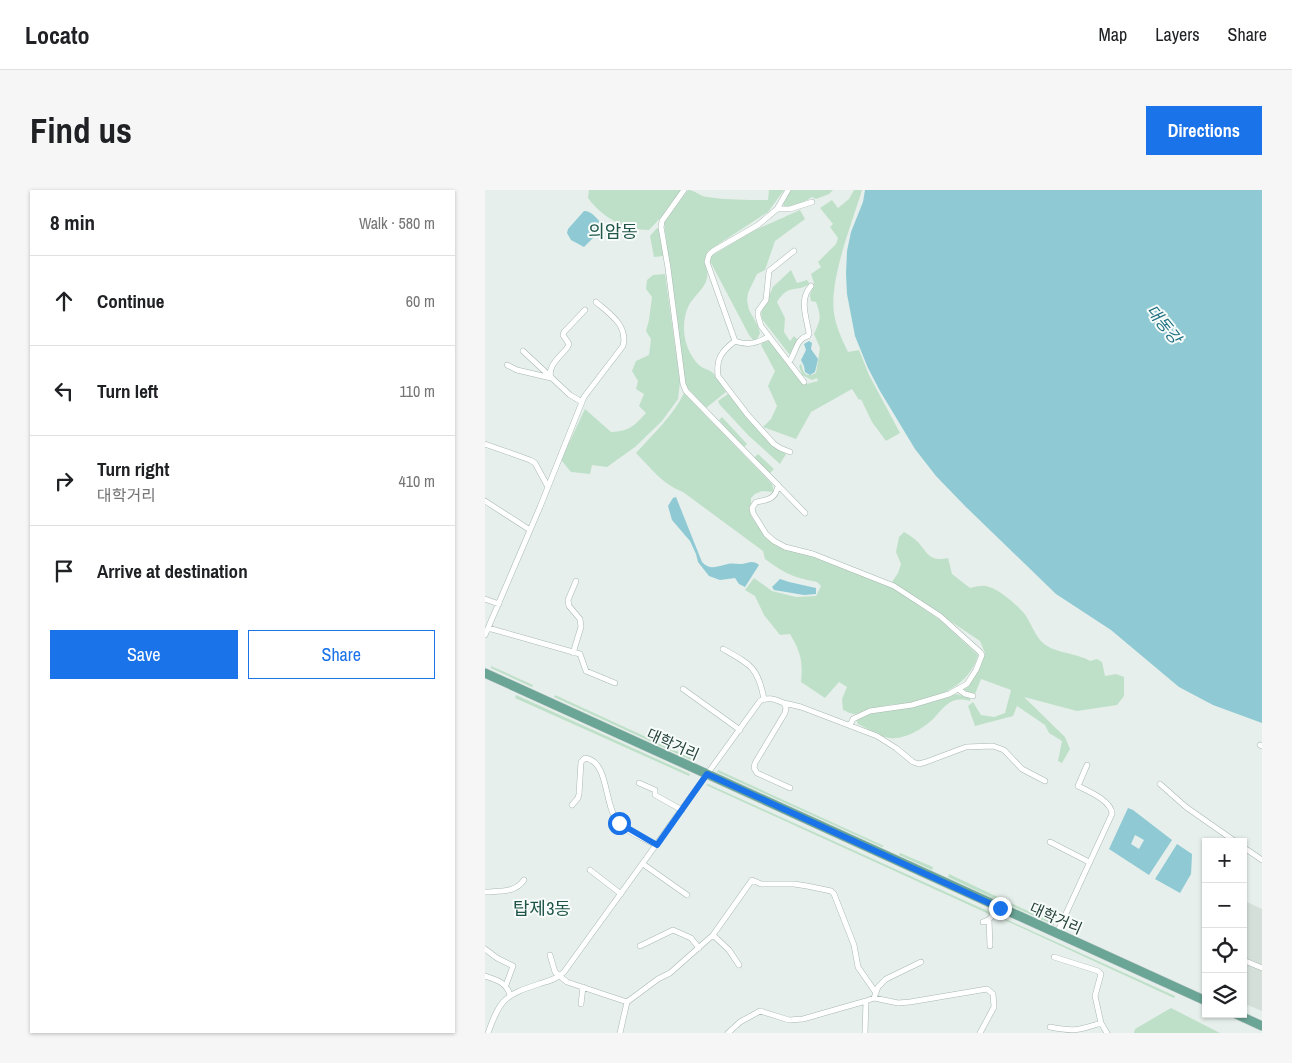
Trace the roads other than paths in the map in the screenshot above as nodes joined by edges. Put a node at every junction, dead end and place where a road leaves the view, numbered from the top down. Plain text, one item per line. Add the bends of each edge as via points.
1 (684, 190) edge
2 (788, 190) edge
3 (812, 202) dead end
4 (777, 209) junction
5 (794, 251) dead end
6 (811, 286) dead end
7 (596, 302) dead end
8 (585, 310) dead end
9 (768, 337) junction
10 (735, 342) junction
11 (523, 351) dead end
12 (789, 362) junction
13 (507, 365) dead end
14 (551, 378) junction
15 (804, 382) dead end
16 (582, 402) junction
17 (485, 444) edge
18 (790, 452) dead end
19 (779, 486) junction
20 (548, 487) junction
21 (485, 501) edge
22 (805, 513) dead end
23 (530, 530) junction
24 (575, 582) dead end
25 (485, 599) edge
26 (499, 604) junction
27 (488, 628) junction
28 (485, 635) edge
29 (723, 649) dead end
30 (573, 653) junction
31 (485, 673) edge
32 (615, 682) dead end
33 (683, 689) dead end
34 (958, 689) junction
35 (973, 696) dead end
36 (764, 699) junction
37 (784, 704) junction
38 (850, 725) junction
39 (740, 730) junction
40 (1087, 765) dead end
41 (707, 774) junction
42 (1045, 780) dead end
43 (639, 782) dead end
44 (1160, 784) dead end
45 (790, 788) dead end
46 (572, 805) dead end
47 (682, 810) junction
48 (1230, 838) edge
49 (1050, 842) dead end
50 (657, 845) junction
51 (1247, 850) edge
52 (1262, 860) edge
53 (1089, 862) junction
54 (643, 864) junction
55 (590, 870) dead end
56 (524, 880) dead end
57 (485, 892) edge
58 (621, 894) junction
59 (687, 895) dead end
60 (997, 906) junction
61 (1057, 933) junction
62 (713, 934) junction
63 (640, 946) dead end
64 (990, 946) dead end
65 (699, 948) junction
66 (485, 949) edge
67 (550, 955) dead end
68 (1054, 957) dead end
69 (921, 962) dead end
70 (1247, 962) edge
71 (739, 965) dead end
72 (1262, 968) edge
73 (485, 976) edge
74 (559, 977) junction
75 (506, 985) junction
76 (583, 987) junction
77 (510, 995) junction
78 (875, 995) junction
79 (1202, 999) edge
80 (866, 1001) junction
81 (627, 1002) junction
82 (581, 1004) dead end
83 (1245, 1018) edge
84 (1101, 1023) junction
85 (1262, 1026) edge
86 (1050, 1027) dead end
87 (488, 1033) edge
88 (619, 1033) edge
89 (728, 1033) edge
90 (865, 1033) edge
91 (980, 1033) edge
92 (1107, 1033) edge

1 - 19 street via 661,227 683,384 686,391
2 - 4 street
3 - 4 street via 790,209
4 - 10 street via 707,258
5 - 9 street via 768,274 766,300 757,316
6 - 12 street via 803,301 809,333 799,341
7 - 16 street via 616,318 625,339
8 - 14 street via 564,332 569,344 551,368
9 - 10 street via 758,343
9 - 12 street
10 - 18 street via 719,358 718,376 774,444
11 - 14 street
12 - 15 street
13 - 14 street
14 - 16 street
16 - 20 street
17 - 20 street via 535,463
19 - 22 street
19 - 34 street via 774,497 756,502 752,508 766,534 785,547 813,554 894,586 940,616 981,655 967,684
20 - 23 street
21 - 23 street
23 - 26 street
24 - 30 street via 568,600 580,618 581,627
25 - 26 street
26 - 27 street
27 - 28 street
27 - 30 street
29 - 36 street via 755,671
30 - 32 street via 579,654 586,671
31 - 41 main road, 대학거리
33 - 39 street
34 - 35 street
34 - 38 street via 912,705 870,712 853,719
36 - 37 street
36 - 39 street
37 - 38 street via 801,706
37 - 45 street via 785,713 754,768 757,773
38 - 42 street via 877,736 919,764 966,747 993,746 1004,750 1022,769
39 - 41 street
40 - 53 street via 1078,786 1099,797 1112,810
41 - 47 street
41 - 60 main road, 대학거리
43 - 47 street
44 - 48 street via 1185,808
46 - 50 street via 579,794 581,762 585,758 593,760 601,771 616,820
47 - 50 street
49 - 53 street
50 - 54 street
51 - 52 street
53 - 61 street
54 - 58 street
54 - 59 street
55 - 58 street
56 - 57 street via 518,888
58 - 74 street
60 - 61 main road, 대학거리
60 - 64 street via 986,921
61 - 79 main road, 대학거리
62 - 65 street
62 - 71 street
62 - 78 street via 752,880 761,884 794,884 831,891 851,937 858,967
63 - 65 street via 673,930 691,938
65 - 81 street via 670,973
66 - 75 street via 513,966
67 - 74 street
68 - 84 street via 1101,974 1095,996
69 - 78 street via 886,978
70 - 72 street
73 - 75 street
74 - 76 street
74 - 77 street
75 - 77 street
76 - 81 street
76 - 82 street
77 - 87 street via 498,1008
78 - 80 street
78 - 91 street via 898,1003 987,989 995,1002
80 - 89 street via 803,1019 789,1020 760,1011
80 - 90 street
81 - 88 street
83 - 85 main road
84 - 86 street via 1069,1031
84 - 92 street

